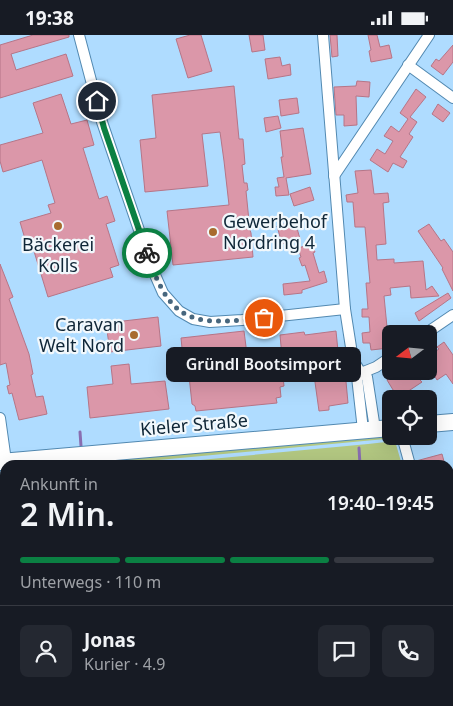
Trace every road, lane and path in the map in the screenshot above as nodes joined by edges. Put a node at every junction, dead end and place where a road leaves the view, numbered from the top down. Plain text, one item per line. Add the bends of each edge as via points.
1 (79, 35) edge
2 (323, 35) edge
3 (429, 35) edge
4 (408, 65) junction
5 (453, 98) edge
6 (334, 176) junction
7 (345, 309) junction
8 (453, 315) edge
9 (438, 325) edge
10 (382, 363) edge
11 (361, 373) junction
12 (0, 418) edge
13 (453, 422) edge
14 (437, 423) edge
15 (377, 429) edge
16 (404, 445) edge
17 (3, 460) edge
18 (15, 460) edge
19 (409, 460) edge

1 - 7 street via 102,122 152,268 163,293 179,311 194,319 210,322
2 - 6 street
3 - 4 street
4 - 5 street
4 - 6 street
6 - 7 street
7 - 11 street via 353,360
8 - 9 street
10 - 11 street
11 - 15 street via 367,377
12 - 17 street
13 - 14 main road
15 - 18 main road, Kieler Straße
16 - 19 street

